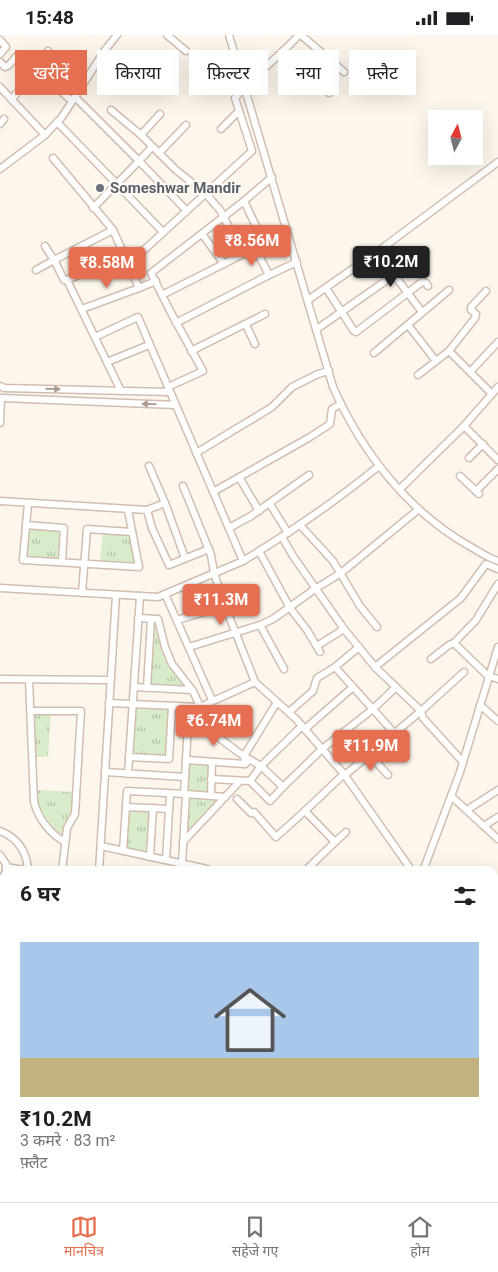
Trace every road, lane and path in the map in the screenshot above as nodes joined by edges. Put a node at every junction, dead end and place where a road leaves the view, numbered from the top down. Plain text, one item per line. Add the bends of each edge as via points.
1 (117, 35) edge
2 (167, 35) edge
3 (229, 35) edge
4 (300, 35) edge
5 (0, 40) edge
6 (234, 50) edge
7 (285, 50) edge
8 (186, 51) dead end
9 (0, 55) edge
10 (278, 57) edge
11 (15, 58) edge
12 (0, 62) edge
13 (268, 66) edge
14 (344, 71) dead end
15 (0, 87) edge
16 (15, 95) edge
17 (69, 95) edge
18 (238, 95) edge
19 (247, 95) edge
20 (12, 99) junction
21 (74, 99) junction
22 (111, 110) dead end
23 (239, 111) junction
24 (160, 114) dead end
25 (57, 122) junction
26 (186, 125) dead end
27 (220, 129) dead end
28 (45, 135) junction
29 (140, 135) junction
30 (262, 145) junction
31 (152, 147) junction
32 (252, 151) junction
33 (159, 153) junction
34 (53, 158) dead end
35 (139, 161) junction
36 (498, 161) edge
37 (0, 169) edge
38 (272, 177) junction
39 (117, 184) junction
40 (206, 193) junction
41 (244, 201) junction
42 (93, 208) junction
43 (186, 210) junction
44 (224, 217) junction
45 (287, 229) junction
46 (113, 230) junction
47 (163, 232) junction
48 (202, 234) junction
49 (264, 243) junction
50 (45, 246) dead end
51 (255, 248) junction
52 (377, 252) junction
53 (243, 254) junction
54 (126, 255) junction
55 (54, 260) junction
56 (297, 261) junction
57 (224, 264) junction
58 (36, 270) dead end
59 (269, 275) junction
60 (394, 275) junction
61 (67, 280) junction
62 (156, 281) junction
63 (428, 286) dead end
64 (139, 288) junction
65 (326, 288) junction
66 (449, 290) dead end
67 (486, 291) dead end
68 (407, 293) junction
69 (162, 295) junction
70 (308, 300) junction
71 (82, 309) junction
72 (341, 312) junction
73 (422, 312) junction
74 (265, 314) dead end
75 (176, 323) junction
76 (246, 325) junction
77 (408, 325) junction
78 (317, 329) junction
79 (95, 337) junction
80 (498, 342) edge
81 (255, 344) dead end
82 (149, 345) junction
83 (192, 351) junction
84 (449, 351) junction
85 (374, 353) dead end
86 (436, 361) junction
87 (107, 362) junction
88 (329, 371) junction
89 (470, 372) junction
90 (418, 375) dead end
91 (2, 387) edge
92 (498, 387) edge
93 (169, 389) junction
94 (121, 391) junction
95 (492, 394) junction
96 (1, 398) edge
97 (341, 404) junction
98 (175, 405) junction
99 (0, 423) edge
100 (464, 426) junction
101 (483, 444) junction
102 (196, 453) junction
103 (469, 458) dead end
104 (498, 460) edge
105 (379, 465) junction
106 (150, 466) dead end
107 (498, 469) edge
108 (309, 475) dead end
109 (460, 476) dead end
110 (239, 477) junction
111 (183, 486) dead end
112 (400, 489) junction
113 (212, 492) junction
114 (0, 501) edge
115 (28, 503) junction
116 (165, 503) junction
117 (270, 504) junction
118 (128, 509) junction
119 (419, 509) junction
120 (147, 510) junction
121 (259, 511) junction
122 (26, 525) junction
123 (300, 525) junction
124 (229, 528) junction
125 (132, 532) junction
126 (285, 535) junction
127 (209, 549) junction
128 (259, 551) junction
129 (185, 559) junction
130 (243, 561) junction
131 (498, 561) edge
132 (62, 562) junction
133 (84, 563) junction
134 (498, 569) edge
135 (214, 573) junction
136 (341, 573) junction
137 (498, 584) edge
138 (0, 588) edge
139 (315, 589) junction
140 (82, 593) junction
141 (165, 594) junction
142 (116, 595) junction
143 (140, 596) junction
144 (225, 606) junction
145 (290, 608) junction
146 (138, 618) junction
147 (151, 619) junction
148 (177, 620) junction
149 (260, 625) junction
150 (376, 627) dead end
151 (344, 629) junction
152 (236, 633) junction
153 (454, 643) junction
154 (189, 647) junction
155 (359, 647) junction
156 (498, 648) edge
157 (431, 659) dead end
158 (335, 667) junction
159 (375, 667) junction
160 (284, 669) dead end
161 (464, 672) dead end
162 (488, 676) junction
163 (0, 679) edge
164 (498, 679) edge
165 (29, 680) junction
166 (111, 681) junction
167 (255, 682) junction
168 (134, 687) junction
169 (353, 687) junction
170 (396, 687) junction
171 (146, 688) junction
172 (192, 690) junction
173 (212, 700) junction
174 (277, 702) junction
175 (109, 703) junction
176 (132, 704) junction
177 (480, 705) junction
178 (172, 706) junction
179 (189, 707) junction
180 (200, 707) junction
181 (373, 709) junction
182 (31, 711) junction
183 (421, 711) junction
184 (289, 713) junction
185 (498, 721) edge
186 (304, 728) junction
187 (395, 733) junction
188 (405, 745) dead end
189 (322, 749) junction
190 (370, 755) junction
191 (129, 757) junction
192 (186, 760) junction
193 (246, 760) junction
194 (212, 762) junction
195 (463, 762) junction
196 (261, 766) junction
197 (105, 772) junction
198 (128, 773) junction
199 (345, 775) junction
200 (388, 775) dead end
201 (185, 777) junction
202 (211, 779) junction
203 (240, 781) junction
204 (250, 781) junction
205 (283, 787) junction
206 (498, 790) edge
207 (170, 794) junction
208 (185, 794) junction
209 (211, 796) junction
210 (451, 796) junction
211 (225, 797) junction
212 (237, 799) dead end
213 (126, 807) junction
214 (153, 808) junction
215 (169, 809) junction
216 (467, 810) junction
217 (305, 811) junction
218 (498, 817) edge
219 (484, 826) junction
220 (0, 831) edge
221 (346, 831) dead end
222 (498, 839) edge
223 (66, 842) junction
224 (183, 842) junction
225 (335, 842) junction
226 (100, 846) junction
227 (123, 851) junction
228 (0, 855) edge
229 (150, 857) junction
230 (166, 861) junction
231 (182, 864) junction
232 (5, 866) edge
233 (28, 866) edge
234 (63, 866) edge
235 (99, 866) edge
236 (192, 866) edge
237 (310, 866) edge
238 (409, 866) edge
239 (424, 866) edge

1 - 21 street
2 - 8 street
3 - 6 street
4 - 7 street
4 - 14 street
5 - 9 street via 6,47
10 - 13 street
11 - 12 street via 5,67
15 - 20 street
16 - 20 street
17 - 21 street
18 - 23 street via 235,98
19 - 30 street
20 - 28 street
21 - 25 street
21 - 35 street
22 - 29 street
23 - 27 street
23 - 32 street
24 - 29 street
25 - 28 street
25 - 39 street
26 - 33 street
28 - 37 street
29 - 31 street
30 - 32 street
30 - 38 street
31 - 33 street
31 - 35 street
32 - 40 street
33 - 40 street
34 - 42 street
35 - 39 street
35 - 43 street
36 - 52 street
38 - 41 street
38 - 45 street
39 - 42 street
39 - 47 street
40 - 43 street
40 - 44 street
41 - 44 street
41 - 49 street
42 - 46 street
43 - 47 street
44 - 48 street
44 - 53 street
45 - 49 street
45 - 56 street
46 - 54 street
46 - 55 street
47 - 54 street via 144,250
48 - 57 street
48 - 62 street via 151,273
49 - 51 street
50 - 55 street
51 - 53 street
51 - 59 street
52 - 60 street
52 - 65 street
53 - 57 street
54 - 61 street
54 - 64 street
55 - 58 street
55 - 61 street via 64,280
56 - 59 street
56 - 70 street
57 - 69 street
59 - 75 street
60 - 68 street
60 - 72 street
61 - 71 street
62 - 64 street
62 - 69 street
63 - 68 street via 422,282
64 - 71 street
65 - 70 street
65 - 72 street
66 - 73 street
67 - 84 street via 471,307 476,316
68 - 72 street via 356,332
68 - 73 street
69 - 75 street
70 - 78 street
71 - 79 street
72 - 78 street
73 - 77 street
74 - 76 street
75 - 83 street
76 - 81 street
76 - 83 street
77 - 85 street
77 - 86 street
78 - 88 street
79 - 82 street via 138,317
79 - 87 street
80 - 89 street
82 - 87 street
82 - 93 street
83 - 93 street via 203,371
84 - 86 street
84 - 89 street
86 - 90 street
87 - 94 street
88 - 97 street
88 - 102 street via 292,387 272,407
89 - 95 street
91 -> 94 street
91 - 96 street via 6,392
92 - 95 street
93 - 94 street
93 - 98 street
95 - 100 street
98 -> 96 street
96 - 99 street
97 - 105 street
97 - 110 street via 332,409 330,424
98 - 102 street
100 - 101 street
100 - 112 street
101 - 103 street
101 - 104 street
102 - 113 street
105 - 112 street
105 - 123 street
106 - 116 street
107 - 109 street via 477,493
108 - 117 street
110 - 113 street
110 - 121 street
111 - 127 street
112 - 119 street
113 - 124 street
114 - 115 street
115 - 118 street
115 - 122 street
116 - 120 street
116 - 129 street
117 - 121 street
117 - 126 street
118 - 120 street
118 - 125 street
119 - 131 street via 453,537
119 - 136 street
120 - 129 street via 169,565
121 - 124 street
122 - 132 street via 64,528
122 - 132 street via 23,560
123 - 126 street
123 - 136 street
124 - 130 street
125 - 133 street via 87,529
125 - 133 street via 139,567
126 - 128 street
126 - 139 street via 293,556
127 - 129 street
127 - 135 street
128 - 130 street
128 - 145 street
130 - 135 street
132 - 133 street
133 - 140 street
134 - 159 street via 486,564 461,598
135 - 141 street
135 - 144 street
136 - 139 street
136 - 150 street
137 - 153 street via 476,619
138 - 140 street
139 - 145 street
139 - 151 street
140 - 142 street
141 - 143 street
141 - 148 street
142 - 143 street
142 - 166 street
143 - 146 street
144 - 148 street
144 - 152 street
145 - 149 street
145 - 151 street via 319,649
146 - 147 street
146 - 168 street
147 - 171 street
147 - 172 street via 158,619 172,664
148 - 154 street
149 - 152 street
149 - 160 street
151 - 155 street
152 - 154 street
152 - 167 street
153 - 157 street
153 - 162 street
154 - 173 street
155 - 158 street
155 - 159 street
156 - 162 street
158 - 169 street
158 - 184 street via 317,678 314,691
159 - 170 street
161 - 183 street
162 - 164 street
162 - 177 street
163 - 165 street
165 - 166 street
165 - 182 street
166 - 175 street
167 - 173 street
167 - 174 street
168 - 171 street
168 - 176 street
169 - 181 street
169 - 186 street
170 - 181 street
170 - 183 street
171 - 172 street
172 - 180 street
173 - 180 street
174 - 184 street
174 - 193 street
175 - 176 street
175 - 197 street
176 - 178 street
176 - 191 street
177 - 185 street
177 - 195 street
178 - 179 street
178 - 191 street via 169,759
179 - 180 street
179 - 192 street
180 - 193 street via 207,722
181 - 187 street
181 - 189 street
182 - 223 street via 34,802 37,812 55,837
182 - 223 street via 81,711 75,814 67,827
183 - 187 street
183 - 195 street via 423,718
184 - 186 street
186 - 189 street
186 - 196 street
187 - 188 street
187 - 190 street
189 - 199 street
189 - 205 street
190 - 199 street
190 - 200 street
191 - 198 street
192 - 194 street
192 - 201 street
193 - 194 street
193 - 196 street
194 - 202 street
195 - 210 street
196 - 204 street
196 - 205 street
197 - 198 street
197 - 226 street
198 - 201 street
199 - 217 street
199 - 238 street
201 - 208 street
202 - 203 street
202 - 209 street
203 - 204 street
203 - 211 street
204 - 205 street via 270,801
206 - 216 street
207 - 208 street
207 - 213 street via 127,791
207 - 215 street
208 - 209 street
208 - 224 street
209 - 211 street
210 - 216 street
210 - 239 street
211 - 224 street
212 - 217 street via 251,813 254,812 276,837
213 - 214 street
213 - 227 street
214 - 215 street
214 - 229 street
215 - 230 street
216 - 219 street
217 - 225 street
218 - 219 street
219 - 222 street
220 - 233 street via 22,847
221 - 225 street
223 - 234 street
224 - 231 street
225 - 237 street
226 - 227 street
226 - 235 street
227 - 229 street
228 - 232 street
229 - 230 street
230 - 231 street
231 - 236 street

